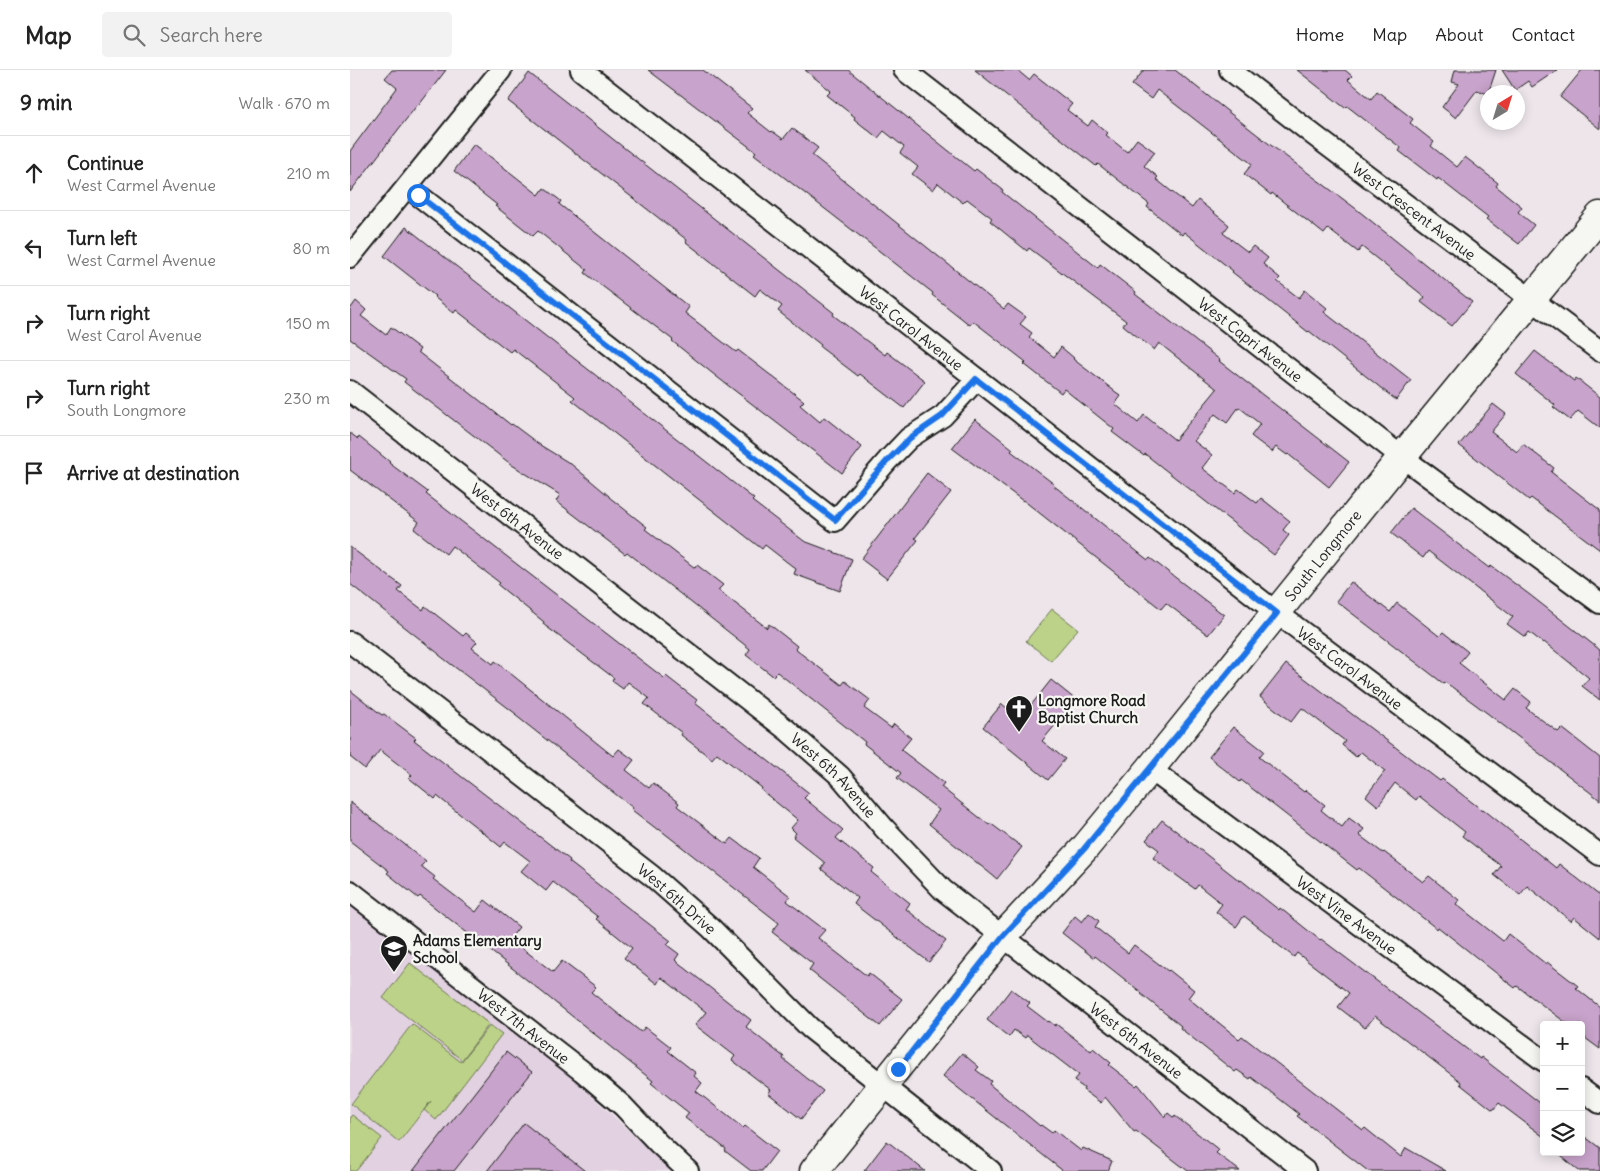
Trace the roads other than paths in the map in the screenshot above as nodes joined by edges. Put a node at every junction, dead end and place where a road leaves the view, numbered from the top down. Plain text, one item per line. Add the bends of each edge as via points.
1 (501, 70) edge
2 (581, 70) edge
3 (904, 70) edge
4 (1230, 70) edge
5 (408, 187) junction
6 (1600, 216) edge
7 (350, 257) edge
8 (1530, 299) junction
9 (1600, 351) edge
10 (976, 379) junction
11 (350, 391) edge
12 (1402, 457) junction
13 (1600, 603) edge
14 (1277, 613) junction
15 (350, 642) edge
16 (1150, 769) junction
17 (1600, 855) edge
18 (350, 891) edge
19 (1003, 936) junction
20 (1540, 1058) edge
21 (883, 1087) junction
22 (1585, 1092) edge
23 (1600, 1103) edge
24 (688, 1171) edge
25 (814, 1171) edge
26 (992, 1171) edge
27 (1305, 1171) edge

1 - 5 street
2 - 10 street, West Carol Avenue
3 - 12 street, West Capri Avenue
4 - 8 street, West Crescent Avenue
5 - 7 street
5 - 10 street via 835,520 910,438 942,416
6 - 8 street, South Longmore
8 - 9 street, West Crescent Avenue
8 - 12 street, South Longmore
10 - 14 street, West Carol Avenue
11 - 19 street, West 6th Avenue via 787,730 840,776 943,890
12 - 13 street, West Capri Avenue
12 - 14 street, South Longmore
14 - 16 street, South Longmore
14 - 17 street, West Carol Avenue
15 - 21 street, West 6th Drive via 652,876 711,928 810,1028
16 - 19 street, South Longmore via 1084,849
16 - 20 street, West Vine Avenue
18 - 24 street, West 7th Avenue via 582,1071 623,1106
19 - 21 street, South Longmore
19 - 27 street, West 6th Avenue
21 - 25 street, South Longmore
21 - 26 street, West 6th Drive
22 - 23 street

